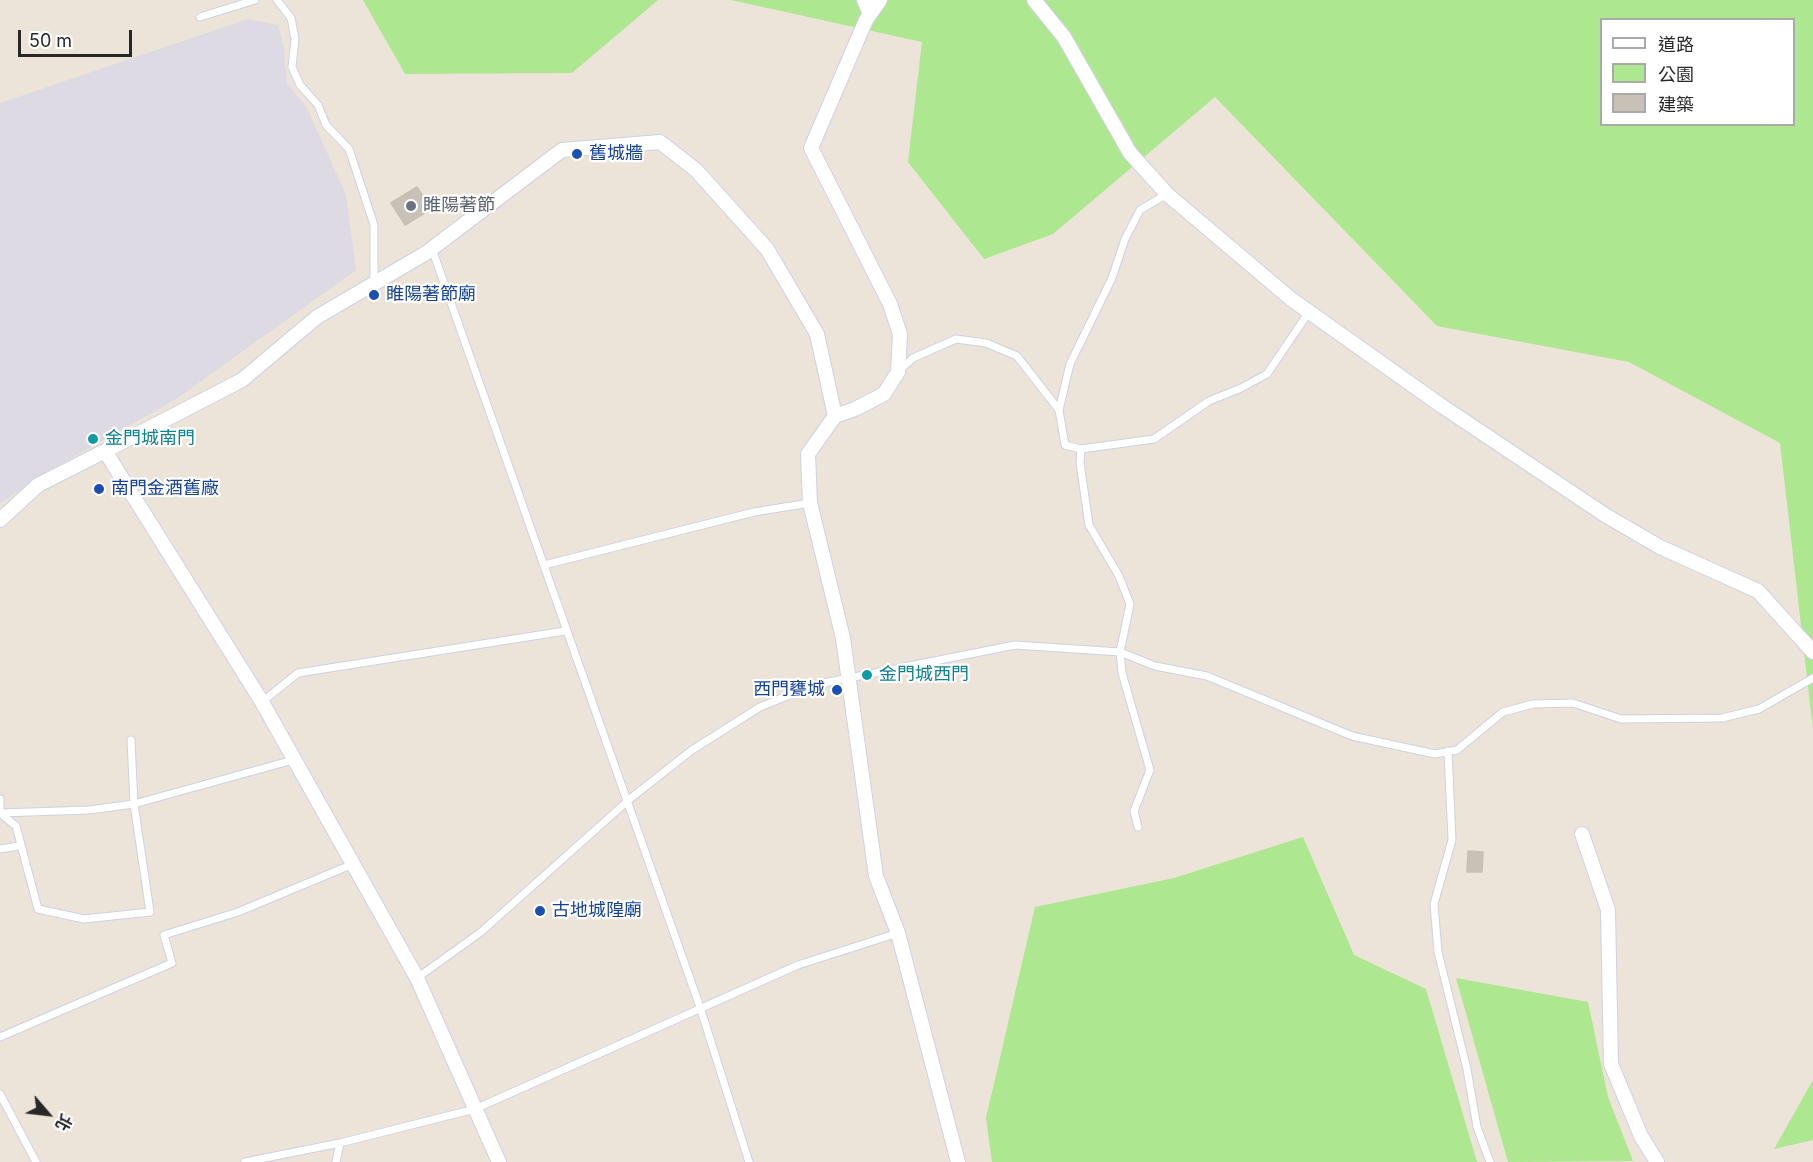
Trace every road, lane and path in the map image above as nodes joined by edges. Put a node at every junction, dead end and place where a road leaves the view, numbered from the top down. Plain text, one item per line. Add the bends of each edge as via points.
1 (255, 0) edge
2 (277, 0) edge
3 (864, 0) edge
4 (880, 0) edge
5 (1034, 0) edge
6 (870, 14) junction
7 (200, 17) dead end
8 (1167, 194) junction
9 (432, 249) junction
10 (374, 284) junction
11 (1309, 312) junction
12 (898, 372) junction
13 (1059, 410) junction
14 (835, 416) junction
15 (1081, 448) junction
16 (105, 452) junction
17 (810, 503) junction
18 (0, 520) edge
19 (544, 565) junction
20 (565, 631) junction
21 (1120, 652) junction
22 (1813, 652) edge
23 (1813, 678) edge
24 (847, 679) junction
25 (262, 702) junction
26 (131, 740) dead end
27 (1448, 752) junction
28 (293, 759) junction
29 (0, 799) edge
30 (628, 801) junction
31 (134, 804) junction
32 (0, 813) edge
33 (1138, 827) dead end
34 (1581, 834) dead end
35 (19, 846) junction
36 (0, 849) edge
37 (353, 864) junction
38 (898, 933) junction
39 (417, 978) junction
40 (700, 1007) junction
41 (0, 1037) edge
42 (0, 1094) edge
43 (475, 1109) junction
44 (340, 1143) junction
45 (36, 1162) edge
46 (245, 1162) edge
47 (336, 1162) edge
48 (499, 1162) edge
49 (749, 1162) edge
50 (958, 1162) edge
51 (1490, 1162) edge
52 (1657, 1162) edge

1 - 7 lane
2 - 10 lane via 291,18 295,39 292,67 300,85 318,105 326,125 349,150 374,225
3 - 6 street
4 - 6 street
5 - 8 street via 1064,37 1130,153
6 - 12 street via 811,148 890,304 900,334
8 - 11 street
8 - 13 lane via 1140,210 1125,238 1112,278 1070,364
9 - 10 street
9 - 14 street via 562,150 660,142 696,170 767,249 817,334
9 - 19 lane
10 - 16 street via 317,317 242,380
11 - 15 lane via 1267,374 1209,401 1154,439
11 - 22 street via 1605,515 1660,547 1758,591
12 - 13 lane via 913,358 956,339 986,343 1017,356
12 - 14 street via 884,394
13 - 15 lane via 1065,445
14 - 17 street via 808,454
15 - 21 lane via 1089,525 1119,576 1130,604
16 - 18 street via 38,485
16 - 25 street
17 - 19 lane via 754,512
17 - 24 street via 843,638
19 - 20 lane
20 - 25 lane via 298,673
20 - 30 lane
21 - 24 lane via 1016,645
21 - 27 lane via 1155,666 1207,676 1352,736 1435,754
21 - 33 lane via 1122,673 1150,770 1134,810
23 - 27 lane via 1759,709 1722,718 1621,718 1573,703 1533,704 1503,712 1457,750
24 - 30 lane via 814,685 760,707 692,750
24 - 38 street via 876,876
25 - 28 street
26 - 31 lane
27 - 51 lane via 1452,840 1434,904 1438,952 1477,1127
28 - 31 lane
28 - 37 street
29 - 32 lane
30 - 39 lane via 481,932
30 - 40 lane
31 - 32 lane
31 - 35 lane via 150,912 84,919 38,909
32 - 35 lane via 16,826
34 - 52 street via 1608,910 1611,1064 1641,1136
35 - 36 lane
37 - 39 street
37 - 41 lane via 238,912 164,935 172,963
38 - 40 lane via 798,965
38 - 50 street
39 - 43 street
40 - 43 lane
40 - 49 lane
42 - 45 lane
43 - 44 lane
43 - 48 street
44 - 46 lane
44 - 47 lane

